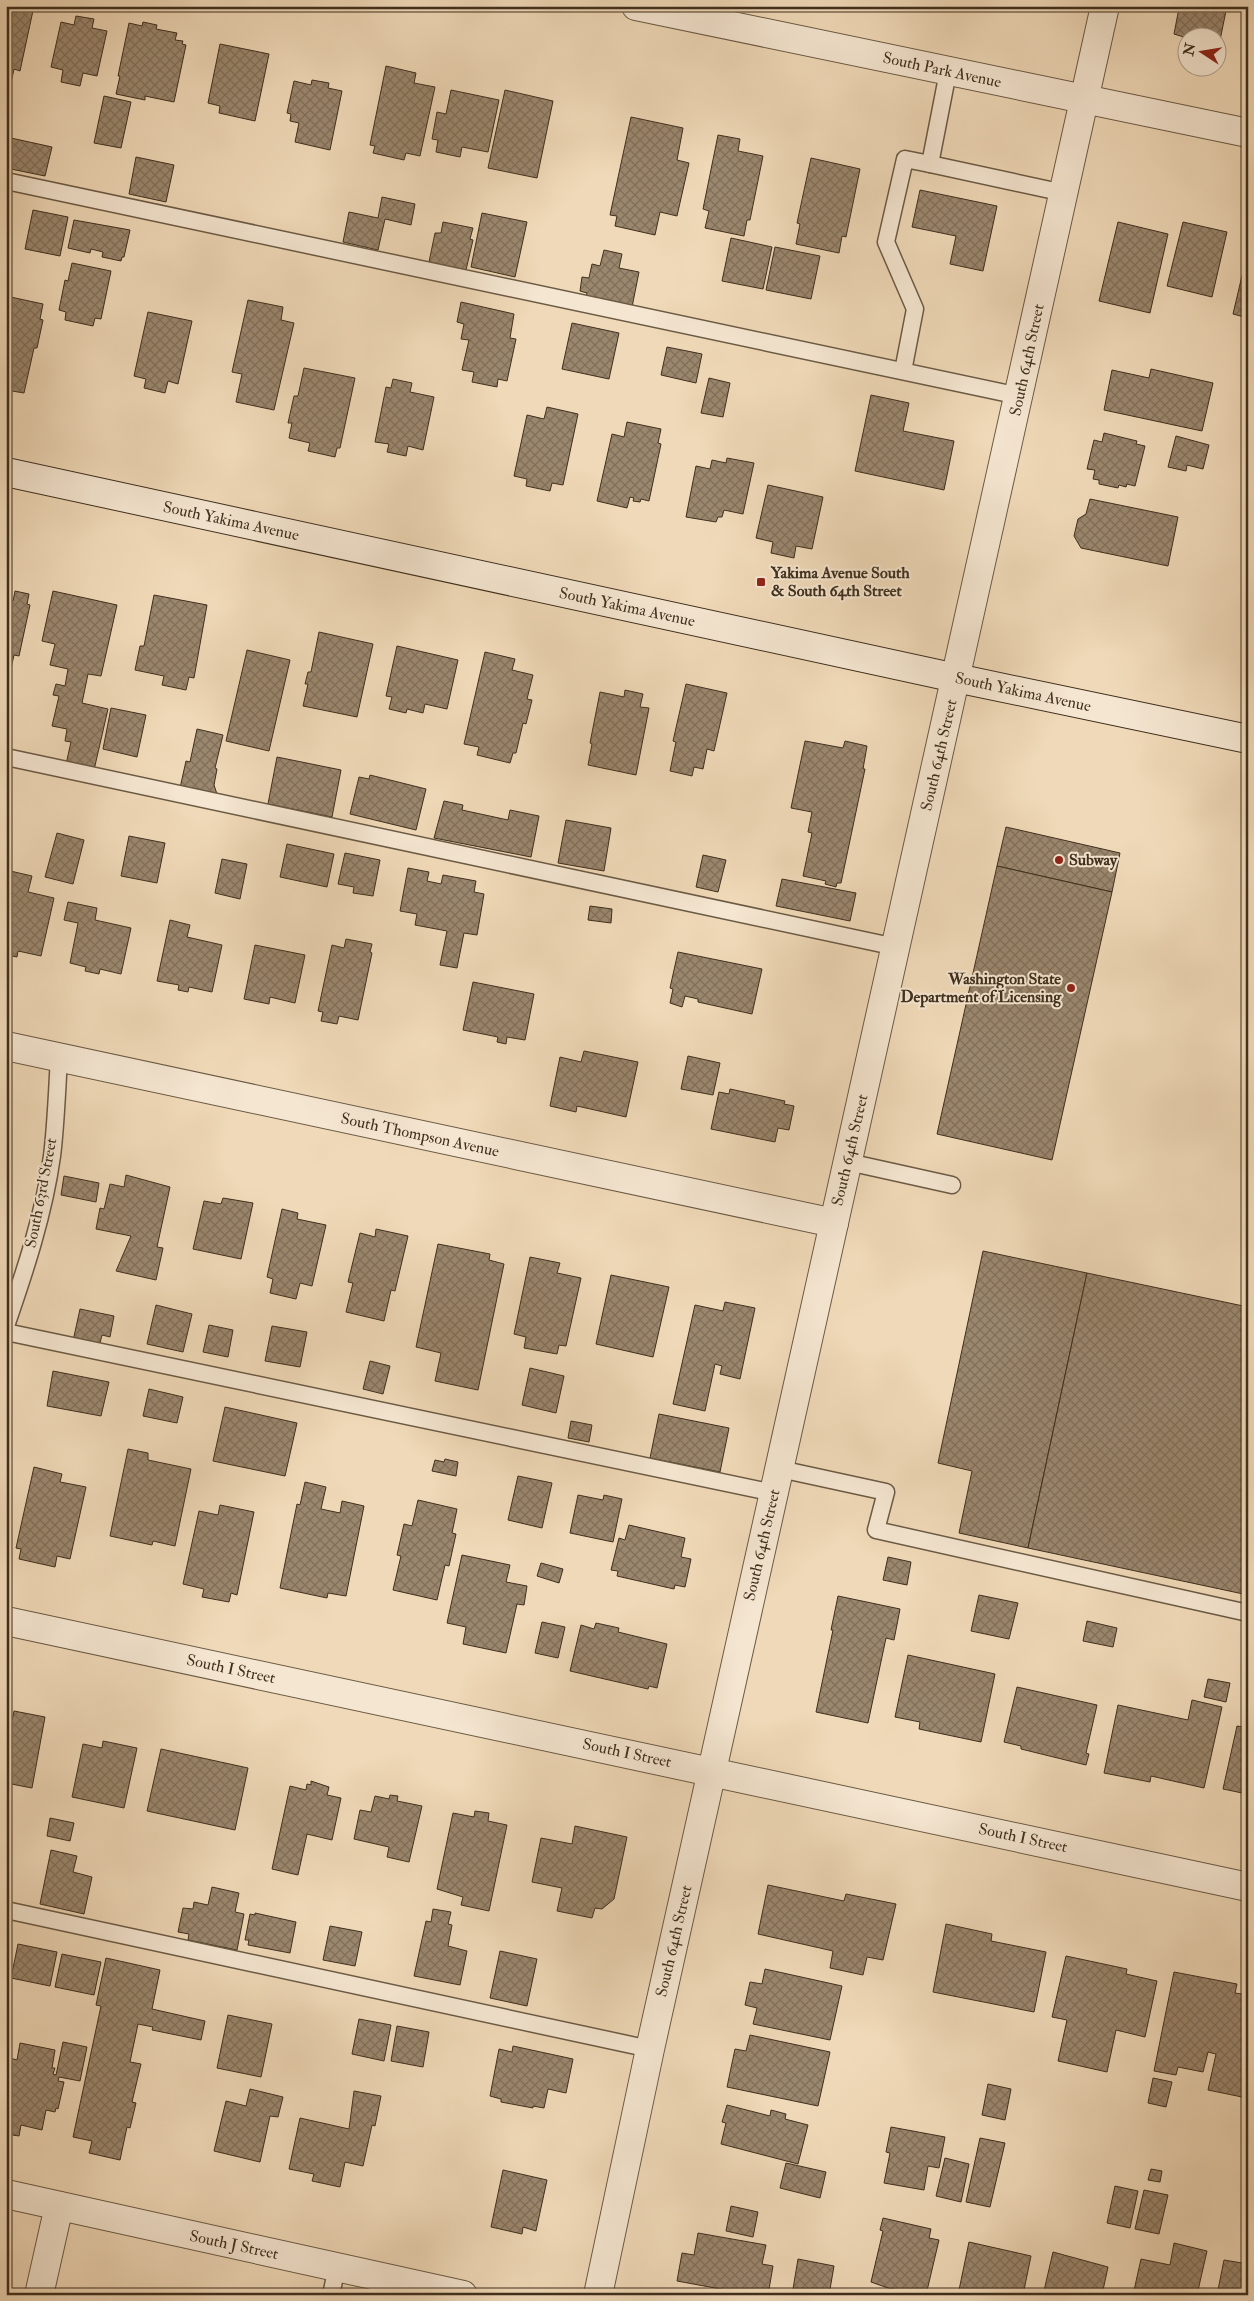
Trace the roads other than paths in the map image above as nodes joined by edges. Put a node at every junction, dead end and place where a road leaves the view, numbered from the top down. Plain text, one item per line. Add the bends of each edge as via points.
1 (636, 6) edge
2 (1105, 6) edge
3 (948, 72) junction
4 (1086, 100) junction
5 (1248, 133) edge
6 (930, 164) junction
7 (6, 181) edge
8 (1064, 193) junction
9 (903, 371) junction
10 (1020, 396) junction
11 (6, 472) edge
12 (956, 678) junction
13 (1248, 739) edge
14 (6, 757) edge
15 (896, 947) junction
16 (6, 1046) edge
17 (59, 1058) junction
18 (848, 1162) junction
19 (952, 1185) dead end
20 (834, 1223) junction
21 (6, 1326) edge
22 (6, 1332) edge
23 (777, 1481) junction
24 (1248, 1613) edge
25 (6, 1621) edge
26 (712, 1771) junction
27 (1248, 1887) edge
28 (6, 1910) edge
29 (650, 2049) junction
30 (6, 2194) edge
31 (59, 2206) junction
32 (337, 2267) junction
33 (39, 2295) edge
34 (331, 2295) edge
35 (463, 2295) edge
36 (598, 2295) edge

1 - 3 street, South Park Avenue
2 - 4 street, South 64th Street
3 - 4 street, South Park Avenue
3 - 6 lane
4 - 5 street, South Park Avenue
4 - 8 street, South 64th Street
6 - 8 lane
6 - 9 lane via 905,159 886,242 915,309
7 - 9 lane
8 - 10 street, South 64th Street
9 - 10 lane
10 - 12 street, South 64th Street
11 - 12 street, South Yakima Avenue
12 - 13 street, South Yakima Avenue
12 - 15 street, South 64th Street
14 - 15 lane
15 - 18 street, South 64th Street
16 - 17 street, South Thompson Avenue
17 - 20 street, South Thompson Avenue
17 - 21 lane, South 63rd Street via 52,1156 46,1187 21,1284
18 - 19 lane
18 - 20 street, South 64th Street
20 - 23 street, South 64th Street
22 - 23 lane
23 - 24 lane via 886,1492 876,1530
23 - 26 street, South 64th Street
25 - 26 street, South I Street
26 - 27 street, South I Street
26 - 29 street, South 64th Street
28 - 29 lane
29 - 36 street, South 64th Street
30 - 31 street, South J Street
31 - 32 street, South J Street
31 - 33 street
32 - 34 lane
32 - 35 street, South J Street

